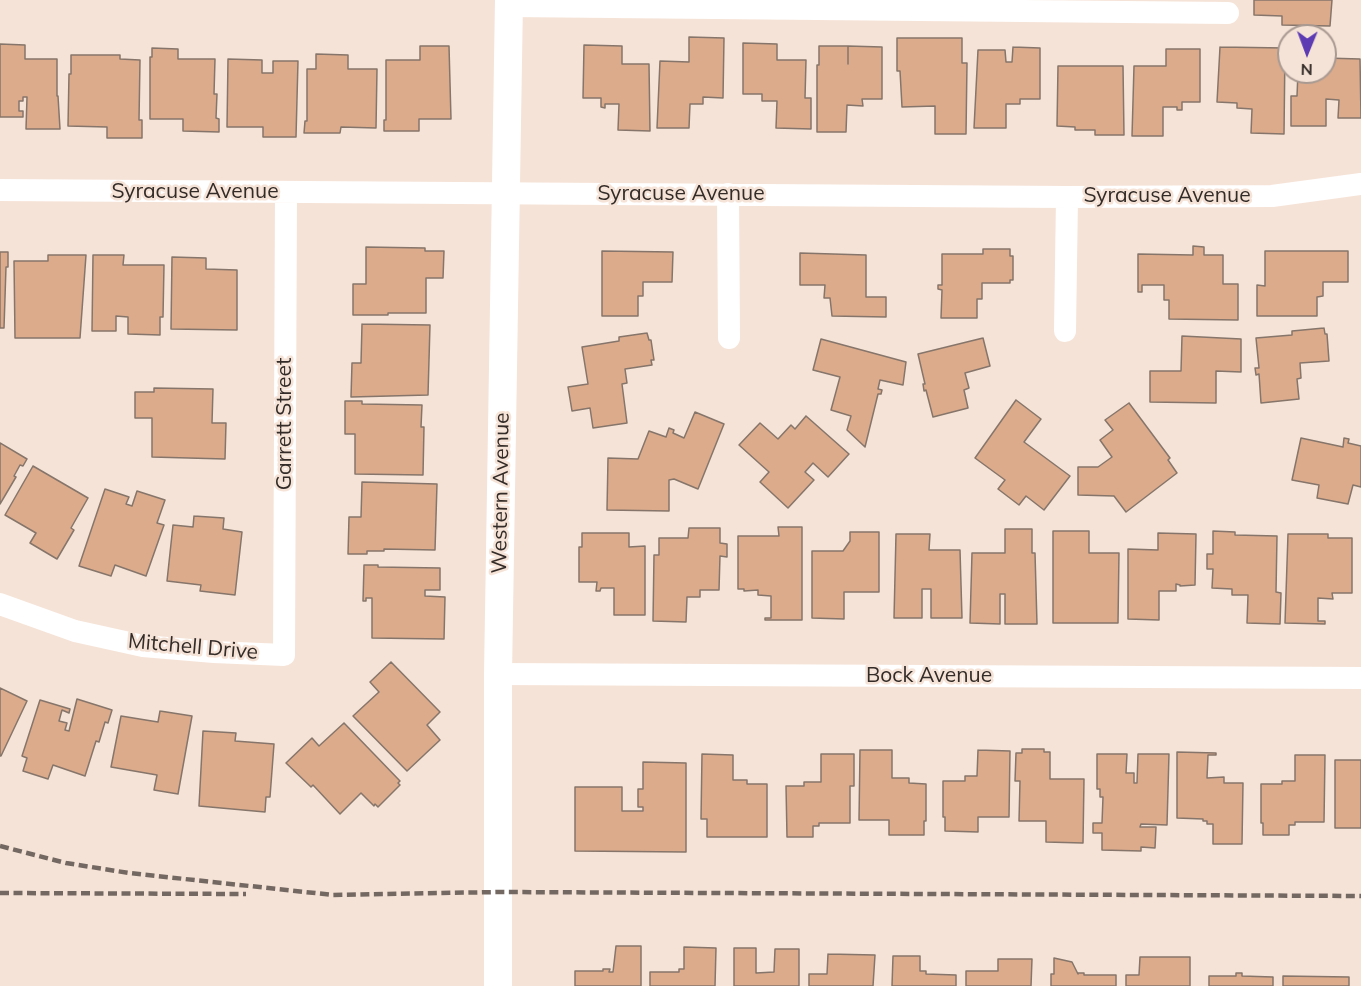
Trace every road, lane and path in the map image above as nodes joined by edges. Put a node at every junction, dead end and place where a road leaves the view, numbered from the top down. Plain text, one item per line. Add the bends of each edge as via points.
1 (509, 3) edge
2 (1228, 13) dead end
3 (1361, 184) edge
4 (0, 190) edge
5 (286, 193) junction
6 (507, 193) junction
7 (728, 194) junction
8 (1066, 197) junction
9 (1065, 331) dead end
10 (729, 338) dead end
11 (0, 604) edge
12 (284, 655) joint
13 (498, 674) junction
14 (1361, 678) edge
15 (498, 986) edge

1 - 2 street
1 - 6 street, Western Avenue
3 - 8 street, Syracuse Avenue via 1272,196
4 - 5 street, Syracuse Avenue
5 - 6 street, Syracuse Avenue
5 - 12 street, Garrett Street
6 - 7 street, Syracuse Avenue
6 - 13 street, Western Avenue
7 - 8 street, Syracuse Avenue
7 - 10 street
8 - 9 street
11 - 12 street, Mitchell Drive via 75,631 143,646
13 - 14 street, Bock Avenue
13 - 15 street, Western Avenue

